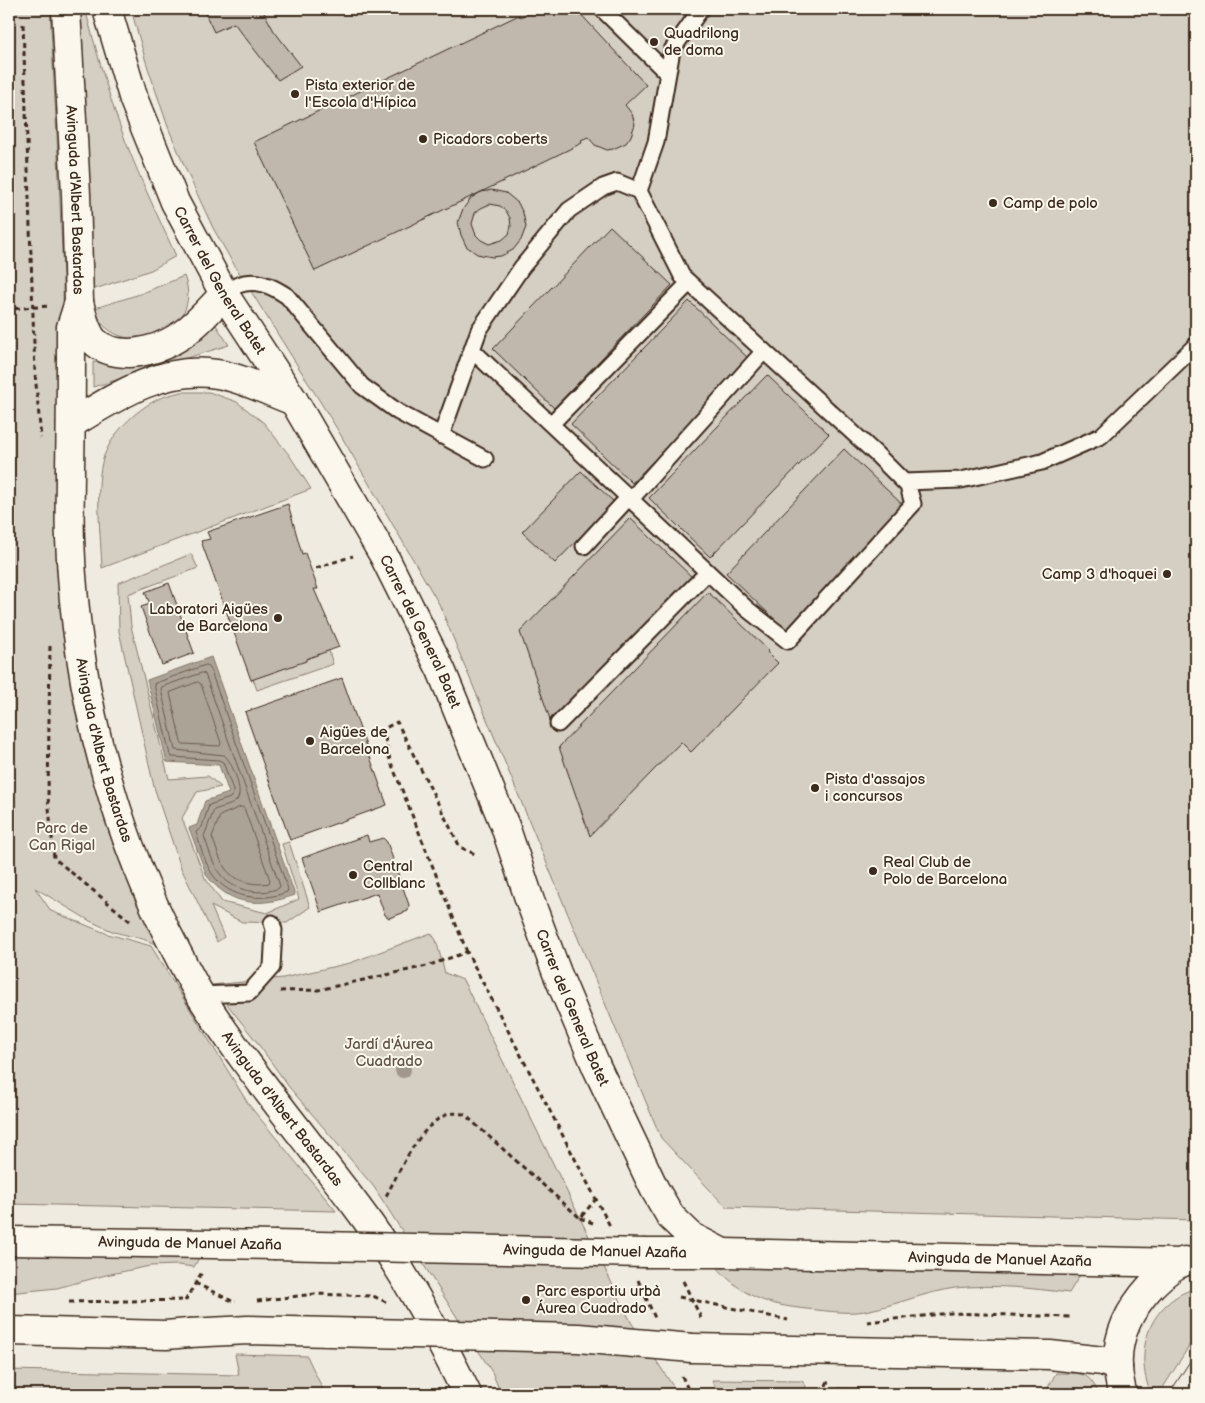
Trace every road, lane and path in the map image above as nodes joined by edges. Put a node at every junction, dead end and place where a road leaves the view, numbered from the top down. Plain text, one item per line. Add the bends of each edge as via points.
1 (66, 9) edge
2 (106, 9) edge
3 (602, 9) edge
4 (700, 9) edge
5 (668, 74) junction
6 (639, 191) junction
7 (689, 282) junction
8 (224, 294) junction
9 (67, 304) junction
10 (9, 312) edge
11 (1196, 345) edge
12 (472, 350) junction
13 (764, 351) junction
14 (294, 401) junction
15 (71, 424) junction
16 (551, 424) junction
17 (441, 436) junction
18 (485, 459) dead end
19 (904, 482) junction
20 (630, 498) junction
21 (584, 546) dead end
22 (355, 556) dead end
23 (316, 568) dead end
24 (708, 572) junction
25 (558, 724) dead end
26 (475, 854) dead end
27 (272, 923) dead end
28 (467, 952) junction
29 (249, 993) junction
30 (200, 995) junction
31 (386, 1196) dead end
32 (596, 1199) junction
33 (612, 1230) dead end
34 (9, 1241) edge
35 (723, 1253) junction
36 (1189, 1260) edge
37 (640, 1263) junction
38 (204, 1269) dead end
39 (195, 1283) junction
40 (679, 1297) dead end
41 (186, 1300) junction
42 (232, 1300) dead end
43 (68, 1302) dead end
44 (250, 1302) dead end
45 (390, 1303) dead end
46 (1072, 1317) dead end
47 (789, 1320) dead end
48 (185, 1321) junction
49 (859, 1322) dead end
50 (658, 1324) dead end
51 (9, 1332) edge
52 (685, 1358) junction
53 (1118, 1367) junction
54 (828, 1376) dead end
55 (467, 1394) edge
56 (690, 1394) edge
57 (822, 1394) edge
58 (1122, 1394) edge

1 - 9 street, Avinguda d'Albert Bastardas via 76,194
2 - 8 street, Carrer del General Batet via 150,144 175,202
3 - 5 lane
4 - 5 lane via 672,50
5 - 6 lane via 656,142
6 - 7 lane via 682,276
6 - 12 lane via 617,182 603,187 569,210 516,275 479,330
7 - 13 lane
7 - 16 lane
8 - 9 street via 197,324 181,336 143,352 122,353 105,349 94,340 86,324
8 - 14 street, Carrer del General Batet
8 - 17 lane via 238,285 256,282 272,286 287,296 362,386 398,412
9 - 10 path, Avinguda d'Albert Bastardas via 10,308
9 - 15 street, Avinguda d'Albert Bastardas via 71,327
11 - 19 lane via 1101,436 1042,462 961,480
12 - 16 lane
12 - 17 lane
13 - 19 lane
13 - 20 lane
14 - 15 street via 226,376 190,372 136,387
14 - 35 street, Carrer del General Batet via 384,556 440,670 505,826 557,973 597,1068 655,1190 671,1217 692,1237
15 - 30 street, Avinguda d'Albert Bastardas via 70,538 77,631 99,752 130,849 153,904
16 - 20 lane
17 - 18 lane
19 - 24 lane via 913,504 788,642
20 - 21 lane
20 - 24 lane
22 - 23 path
24 - 25 lane
26 - 28 path via 460,847 397,722 383,729 390,760
27 - 29 lane via 272,967
28 - 29 path via 427,966 318,990
28 - 32 path
29 - 30 lane
30 - 55 street, Avinguda d'Albert Bastardas via 236,1051 358,1207 394,1260 432,1322
31 - 32 path via 423,1132 443,1115 458,1112 580,1218
32 - 33 path
34 - 37 street, Avinguda de Manuel Azaña, bridge via 274,1245
35 - 36 street, Avinguda de Manuel Azaña
35 - 37 street, Avinguda de Manuel Azaña
36 - 53 street via 1159,1277 1141,1297 1126,1320
37 - 50 path
38 - 39 path, Avinguda de Manuel Azaña
39 - 41 path, Avinguda de Manuel Azaña
39 - 42 path
40 - 47 path
41 - 43 path
41 - 48 path, Avinguda de Manuel Azaña
44 - 45 path via 315,1294 373,1296
46 - 49 path via 951,1313
48 - 51 street via 166,1335
48 - 52 street, bridge via 248,1330 578,1338
52 - 53 street via 1050,1355 1103,1361
52 - 56 path
53 - 58 street
54 - 57 path via 830,1379

